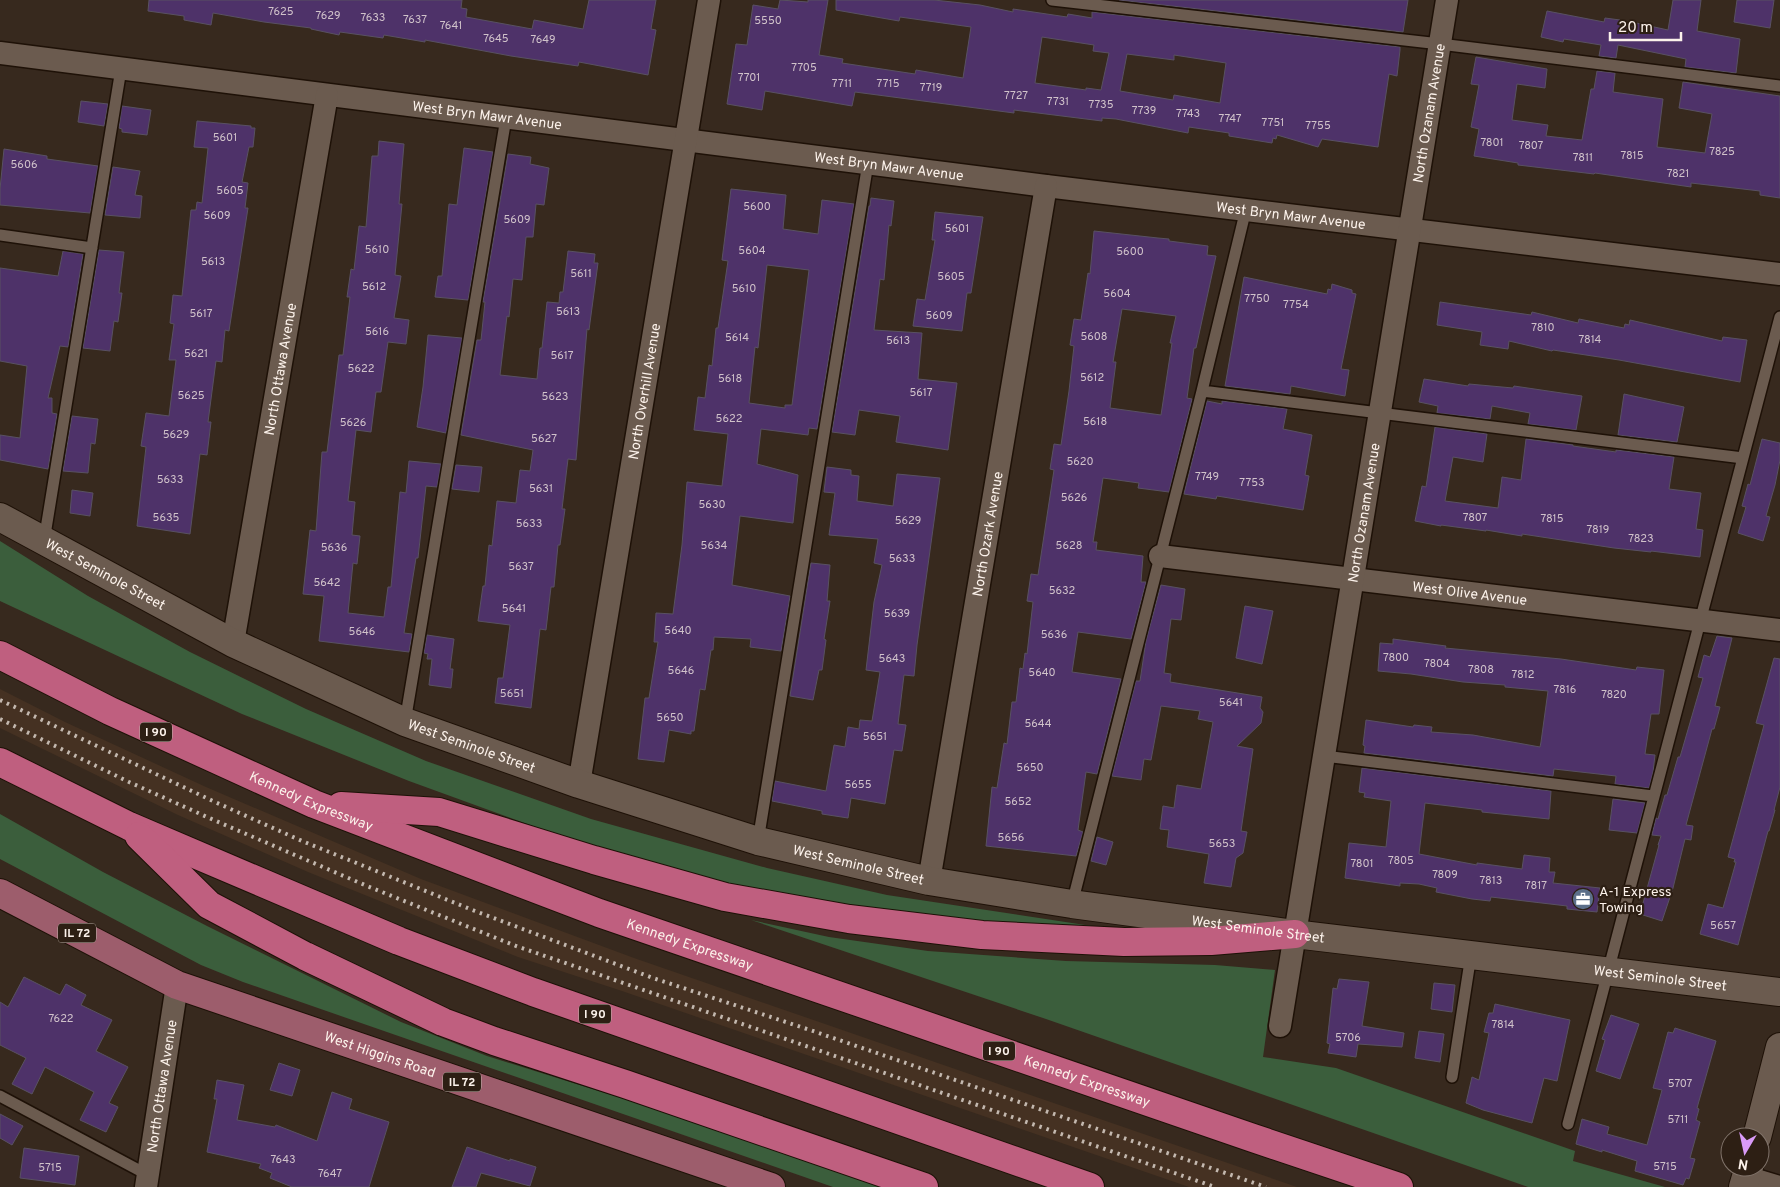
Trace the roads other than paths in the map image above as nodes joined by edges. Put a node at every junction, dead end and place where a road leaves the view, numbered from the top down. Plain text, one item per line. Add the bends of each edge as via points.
1 (709, 0) edge
2 (1052, 0) edge
3 (1448, 0) edge
4 (1440, 44) junction
5 (0, 54) edge
6 (121, 69) junction
7 (1780, 86) edge
8 (327, 95) junction
9 (506, 118) junction
10 (686, 140) junction
11 (868, 163) junction
12 (1046, 186) junction
13 (1246, 209) junction
14 (1410, 228) junction
15 (0, 235) edge
16 (92, 248) junction
17 (1780, 274) edge
18 (1780, 317) edge
19 (1202, 391) junction
20 (1380, 414) junction
21 (1743, 458) junction
22 (0, 517) edge
23 (44, 541) junction
24 (1160, 556) junction
25 (1353, 579) junction
26 (1700, 620) junction
27 (1780, 630) edge
28 (233, 643) junction
29 (0, 655) edge
30 (406, 722) junction
31 (1324, 756) junction
32 (0, 762) edge
33 (579, 784) junction
34 (1653, 796) junction
35 (314, 804) junction
36 (130, 826) junction
37 (758, 841) junction
38 (930, 881) junction
39 (0, 893) edge
40 (1072, 904) junction
41 (1295, 934) junction
42 (1471, 954) junction
43 (1607, 971) junction
44 (177, 985) junction
45 (1780, 992) edge
46 (1280, 1026) dead end
47 (1780, 1046) edge
48 (1452, 1077) dead end
49 (0, 1096) edge
50 (1568, 1124) dead end
51 (1760, 1127) edge
52 (1746, 1177) edge
53 (147, 1181) edge
54 (771, 1187) edge
55 (924, 1187) edge
56 (1090, 1187) edge
57 (1399, 1187) edge
58 (1779, 1187) edge

1 - 10 street, North Overhill Avenue
2 - 4 lane
3 - 4 street, North Ozanam Avenue
4 - 7 lane
4 - 14 street, North Ozanam Avenue
5 - 6 street, West Bryn Mawr Avenue
6 - 8 street, West Bryn Mawr Avenue
6 - 16 lane
8 - 9 street, West Bryn Mawr Avenue
8 - 28 street, North Ottawa Avenue
9 - 10 street, West Bryn Mawr Avenue
9 - 30 lane
10 - 11 street, West Bryn Mawr Avenue
10 - 33 street, North Overhill Avenue
11 - 12 street, West Bryn Mawr Avenue
11 - 37 lane
12 - 13 street, West Bryn Mawr Avenue
12 - 38 street, North Ozark Avenue
13 - 14 street, West Bryn Mawr Avenue
13 - 19 lane
14 - 17 street, West Bryn Mawr Avenue
14 - 20 street, North Ozanam Avenue
15 - 16 lane
16 - 23 lane
18 - 21 lane
19 - 20 lane
19 - 24 lane
20 - 21 lane
20 - 25 street, North Ozanam Avenue
21 - 26 lane
22 - 23 street, West Seminole Street
23 - 28 street, West Seminole Street
24 - 25 street, West Olive Avenue
24 - 40 lane
25 - 26 street, West Olive Avenue
25 - 31 street, North Ozanam Avenue
26 - 27 street, West Olive Avenue
26 - 34 lane
28 - 30 street, West Seminole Street
29 - 35 highway, Kennedy Expressway / I 90 via 110,711
30 - 33 street, West Seminole Street
31 - 34 lane
31 - 41 street, North Ozanam Avenue
32 - 36 highway, I 90
33 - 37 street, West Seminole Street
34 - 43 lane
35 - 41 highway via 439,812 725,897 849,919 982,935 1124,942 1211,941
35 - 57 highway, Kennedy Expressway / I 90 via 599,913
36 - 55 highway via 209,905 305,956 443,1022
36 - 56 highway, I 90 via 399,941 533,992
37 - 38 street, West Seminole Street
38 - 40 street, West Seminole Street
39 - 44 main road, West Higgins Road / IL 72
40 - 41 street, West Seminole Street
41 - 42 street, West Seminole Street
41 - 46 street, North Ozanam Avenue
42 - 43 street, West Seminole Street
42 - 48 lane
43 - 45 street, West Seminole Street
43 - 50 lane
44 - 53 street, North Ottawa Avenue
44 - 54 main road, West Higgins Road / IL 72
47 - 51 street
49 - 53 lane
52 - 58 street

